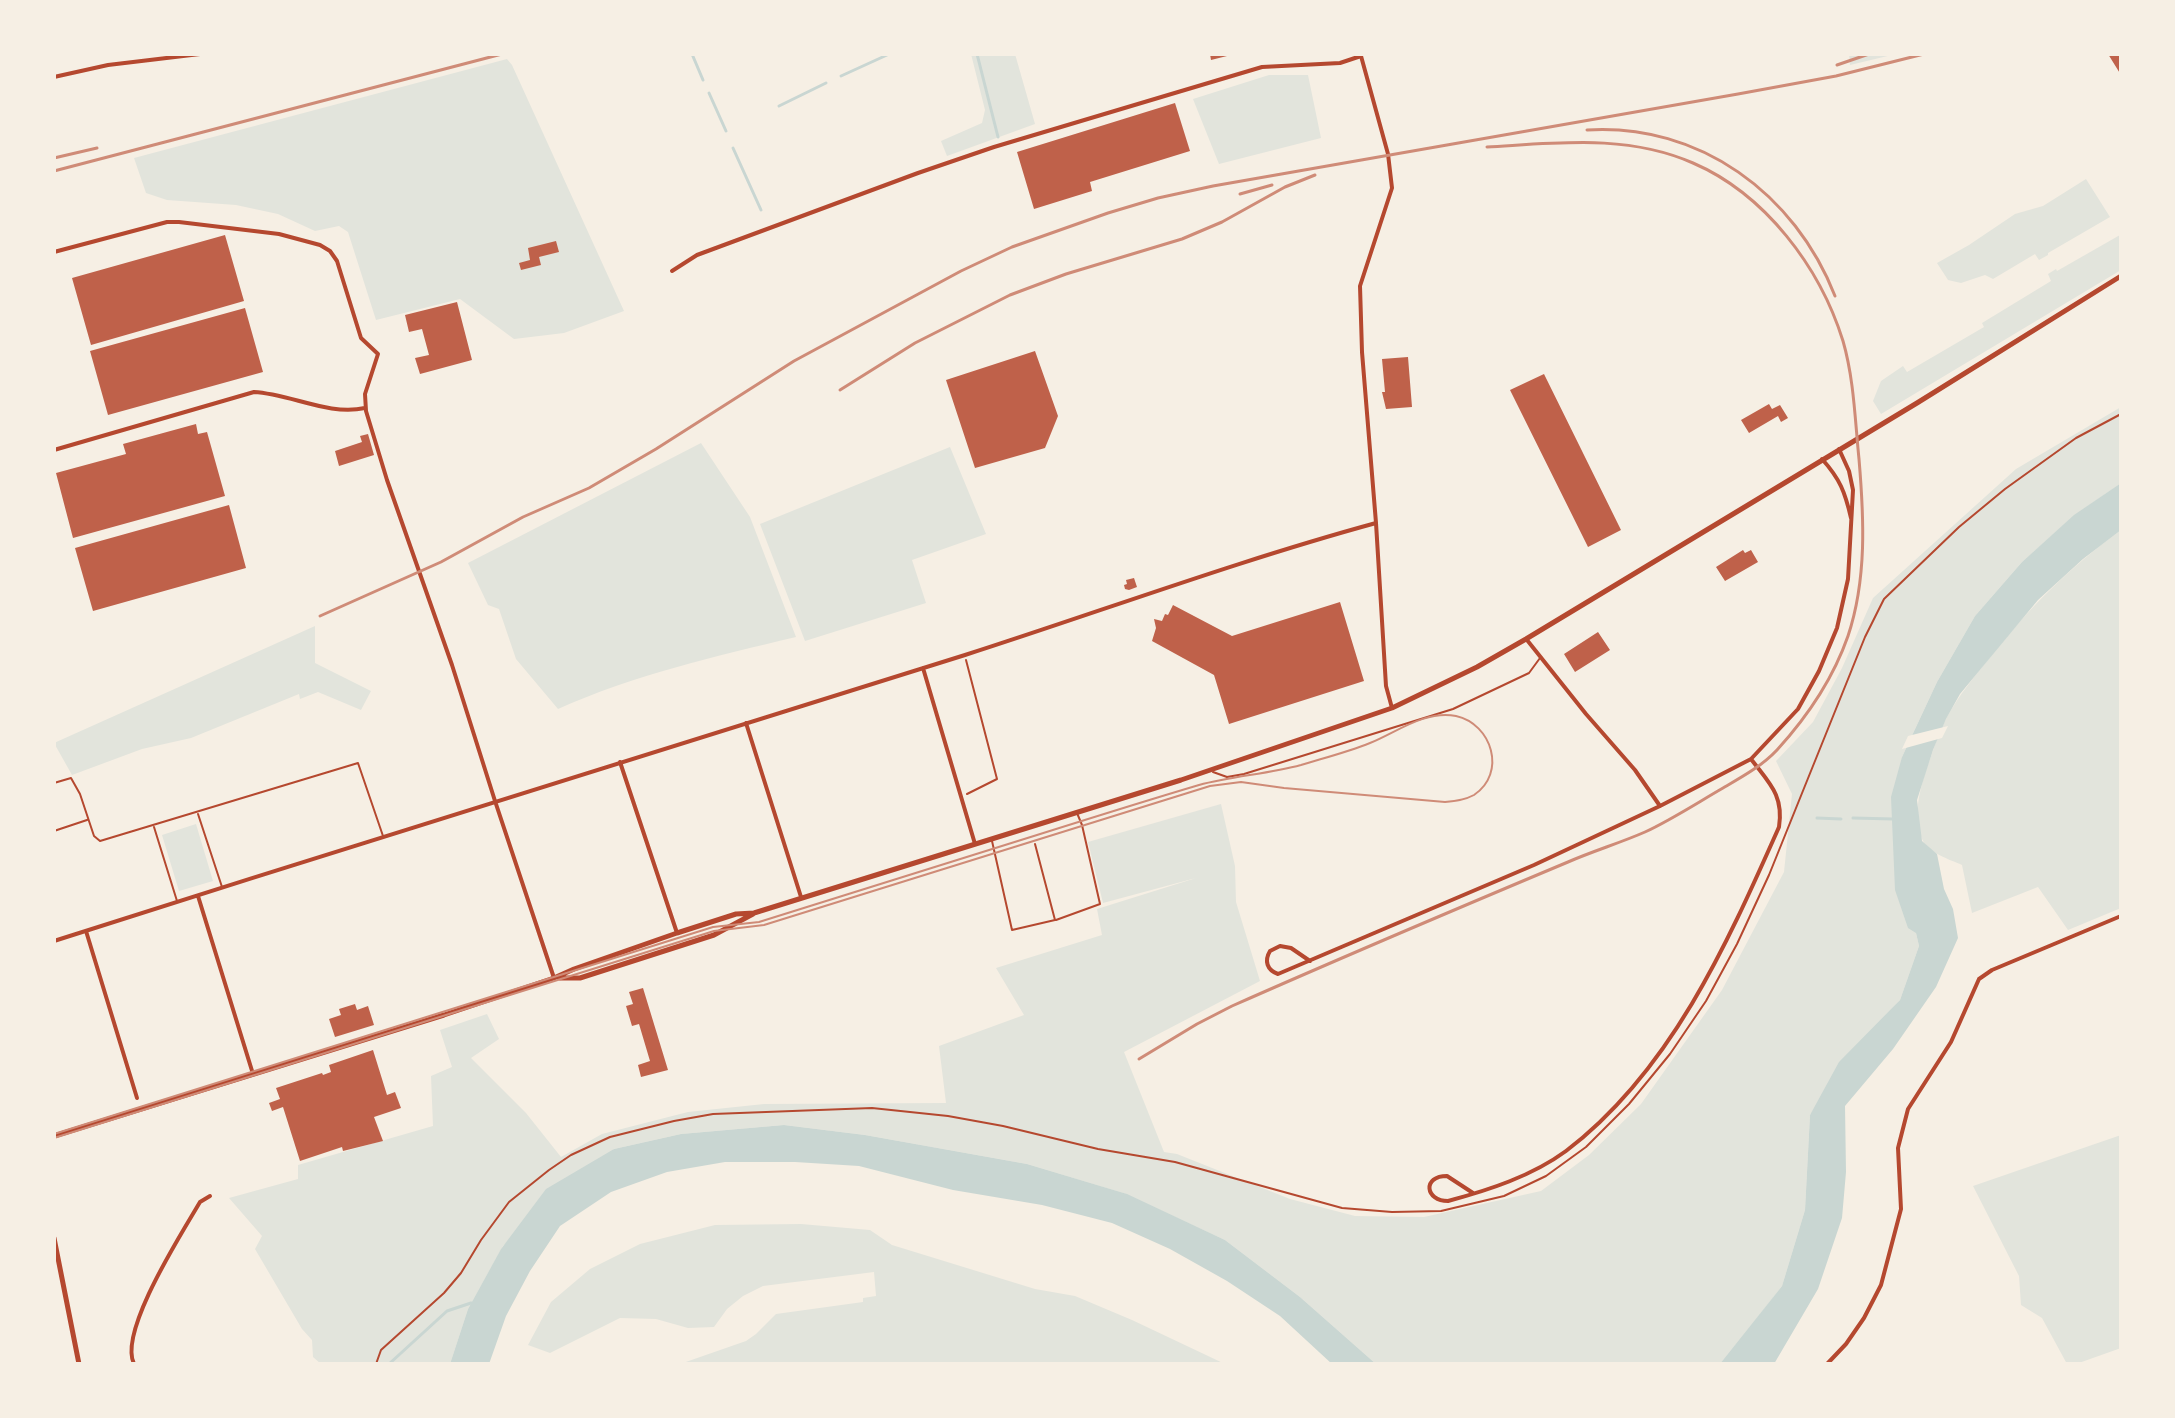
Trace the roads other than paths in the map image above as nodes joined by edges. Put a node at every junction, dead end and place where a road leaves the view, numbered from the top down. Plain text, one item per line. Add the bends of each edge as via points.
1 (200, 54) edge
2 (1362, 55) edge
3 (54, 77) edge
4 (54, 252) edge
5 (672, 271) dead end
6 (2121, 276) edge
7 (365, 408) junction
8 (1839, 449) junction
9 (54, 450) edge
10 (1822, 459) junction
11 (1376, 523) junction
12 (1852, 524) junction
13 (1526, 639) junction
14 (1541, 657) junction
15 (923, 668) junction
16 (1392, 708) junction
17 (746, 723) junction
18 (1751, 759) junction
19 (620, 762) junction
20 (1208, 771) junction
21 (54, 783) edge
22 (495, 801) junction
23 (1660, 806) junction
24 (1076, 812) junction
25 (198, 813) junction
26 (88, 820) junction
27 (154, 825) junction
28 (54, 831) edge
29 (384, 837) junction
30 (991, 839) junction
31 (975, 844) junction
32 (1035, 844) dead end
33 (222, 887) junction
34 (198, 896) junction
35 (801, 897) junction
36 (178, 902) junction
37 (754, 913) junction
38 (2121, 916) edge
39 (1055, 920) junction
40 (86, 931) junction
41 (677, 933) junction
42 (54, 941) edge
43 (1310, 961) junction
44 (554, 978) junction
45 (253, 1074) junction
46 (137, 1098) dead end
47 (54, 1136) edge
48 (1473, 1193) junction
49 (210, 1196) dead end
50 (54, 1238) edge
51 (79, 1364) edge
52 (134, 1364) edge
53 (1827, 1364) edge

1 - 3 street
2 - 5 street via 1340,63 1262,67 994,147 697,255
2 - 11 street via 1392,188 1360,286
4 - 7 street via 167,222 279,234 320,245 337,261 361,338 378,354
6 - 8 street
7 - 9 street via 338,409 254,392
7 - 22 street
8 - 10 street
8 - 12 street via 1853,490
10 - 12 street via 1846,494
10 - 13 street
11 - 15 street
11 - 16 street via 1386,686
12 - 18 street via 1843,604 1819,671 1798,709
13 - 14 street
13 - 16 street
14 - 20 lane via 1529,673 1445,712 1244,774 1227,777
14 - 23 street
15 - 17 street
15 - 31 street
16 - 20 street
17 - 19 street
17 - 35 street
18 - 23 street
18 - 48 street via 1779,798 1779,827 1683,1018 1642,1076 1564,1152 1512,1181
19 - 22 street
19 - 41 street
20 - 24 street
21 - 26 lane via 71,778
22 - 29 street
22 - 44 street
23 - 43 street
24 - 30 street
24 - 39 lane via 1100,904
25 - 27 lane
25 - 29 lane via 358,763
25 - 33 lane
26 - 27 lane via 100,841
26 - 28 lane
27 - 36 lane
29 - 33 street
30 - 31 street
30 - 39 lane via 1012,930
31 - 35 street
32 - 39 lane
33 - 34 street
34 - 36 street
34 - 45 street
35 - 37 street
36 - 40 street
37 - 41 street
37 - 44 street via 714,935 580,978
38 - 53 street via 1979,979 1951,1042 1908,1109 1898,1148 1901,1209 1881,1285 1864,1318
40 - 42 street
40 - 46 street
41 - 44 street
43 - 43 street via 1278,974 1266,960 1280,946
44 - 45 street
45 - 47 street
48 - 48 street via 1440,1201 1429,1188 1435,1177 1447,1176
49 - 52 street via 200,1202 136,1323
50 - 51 street

